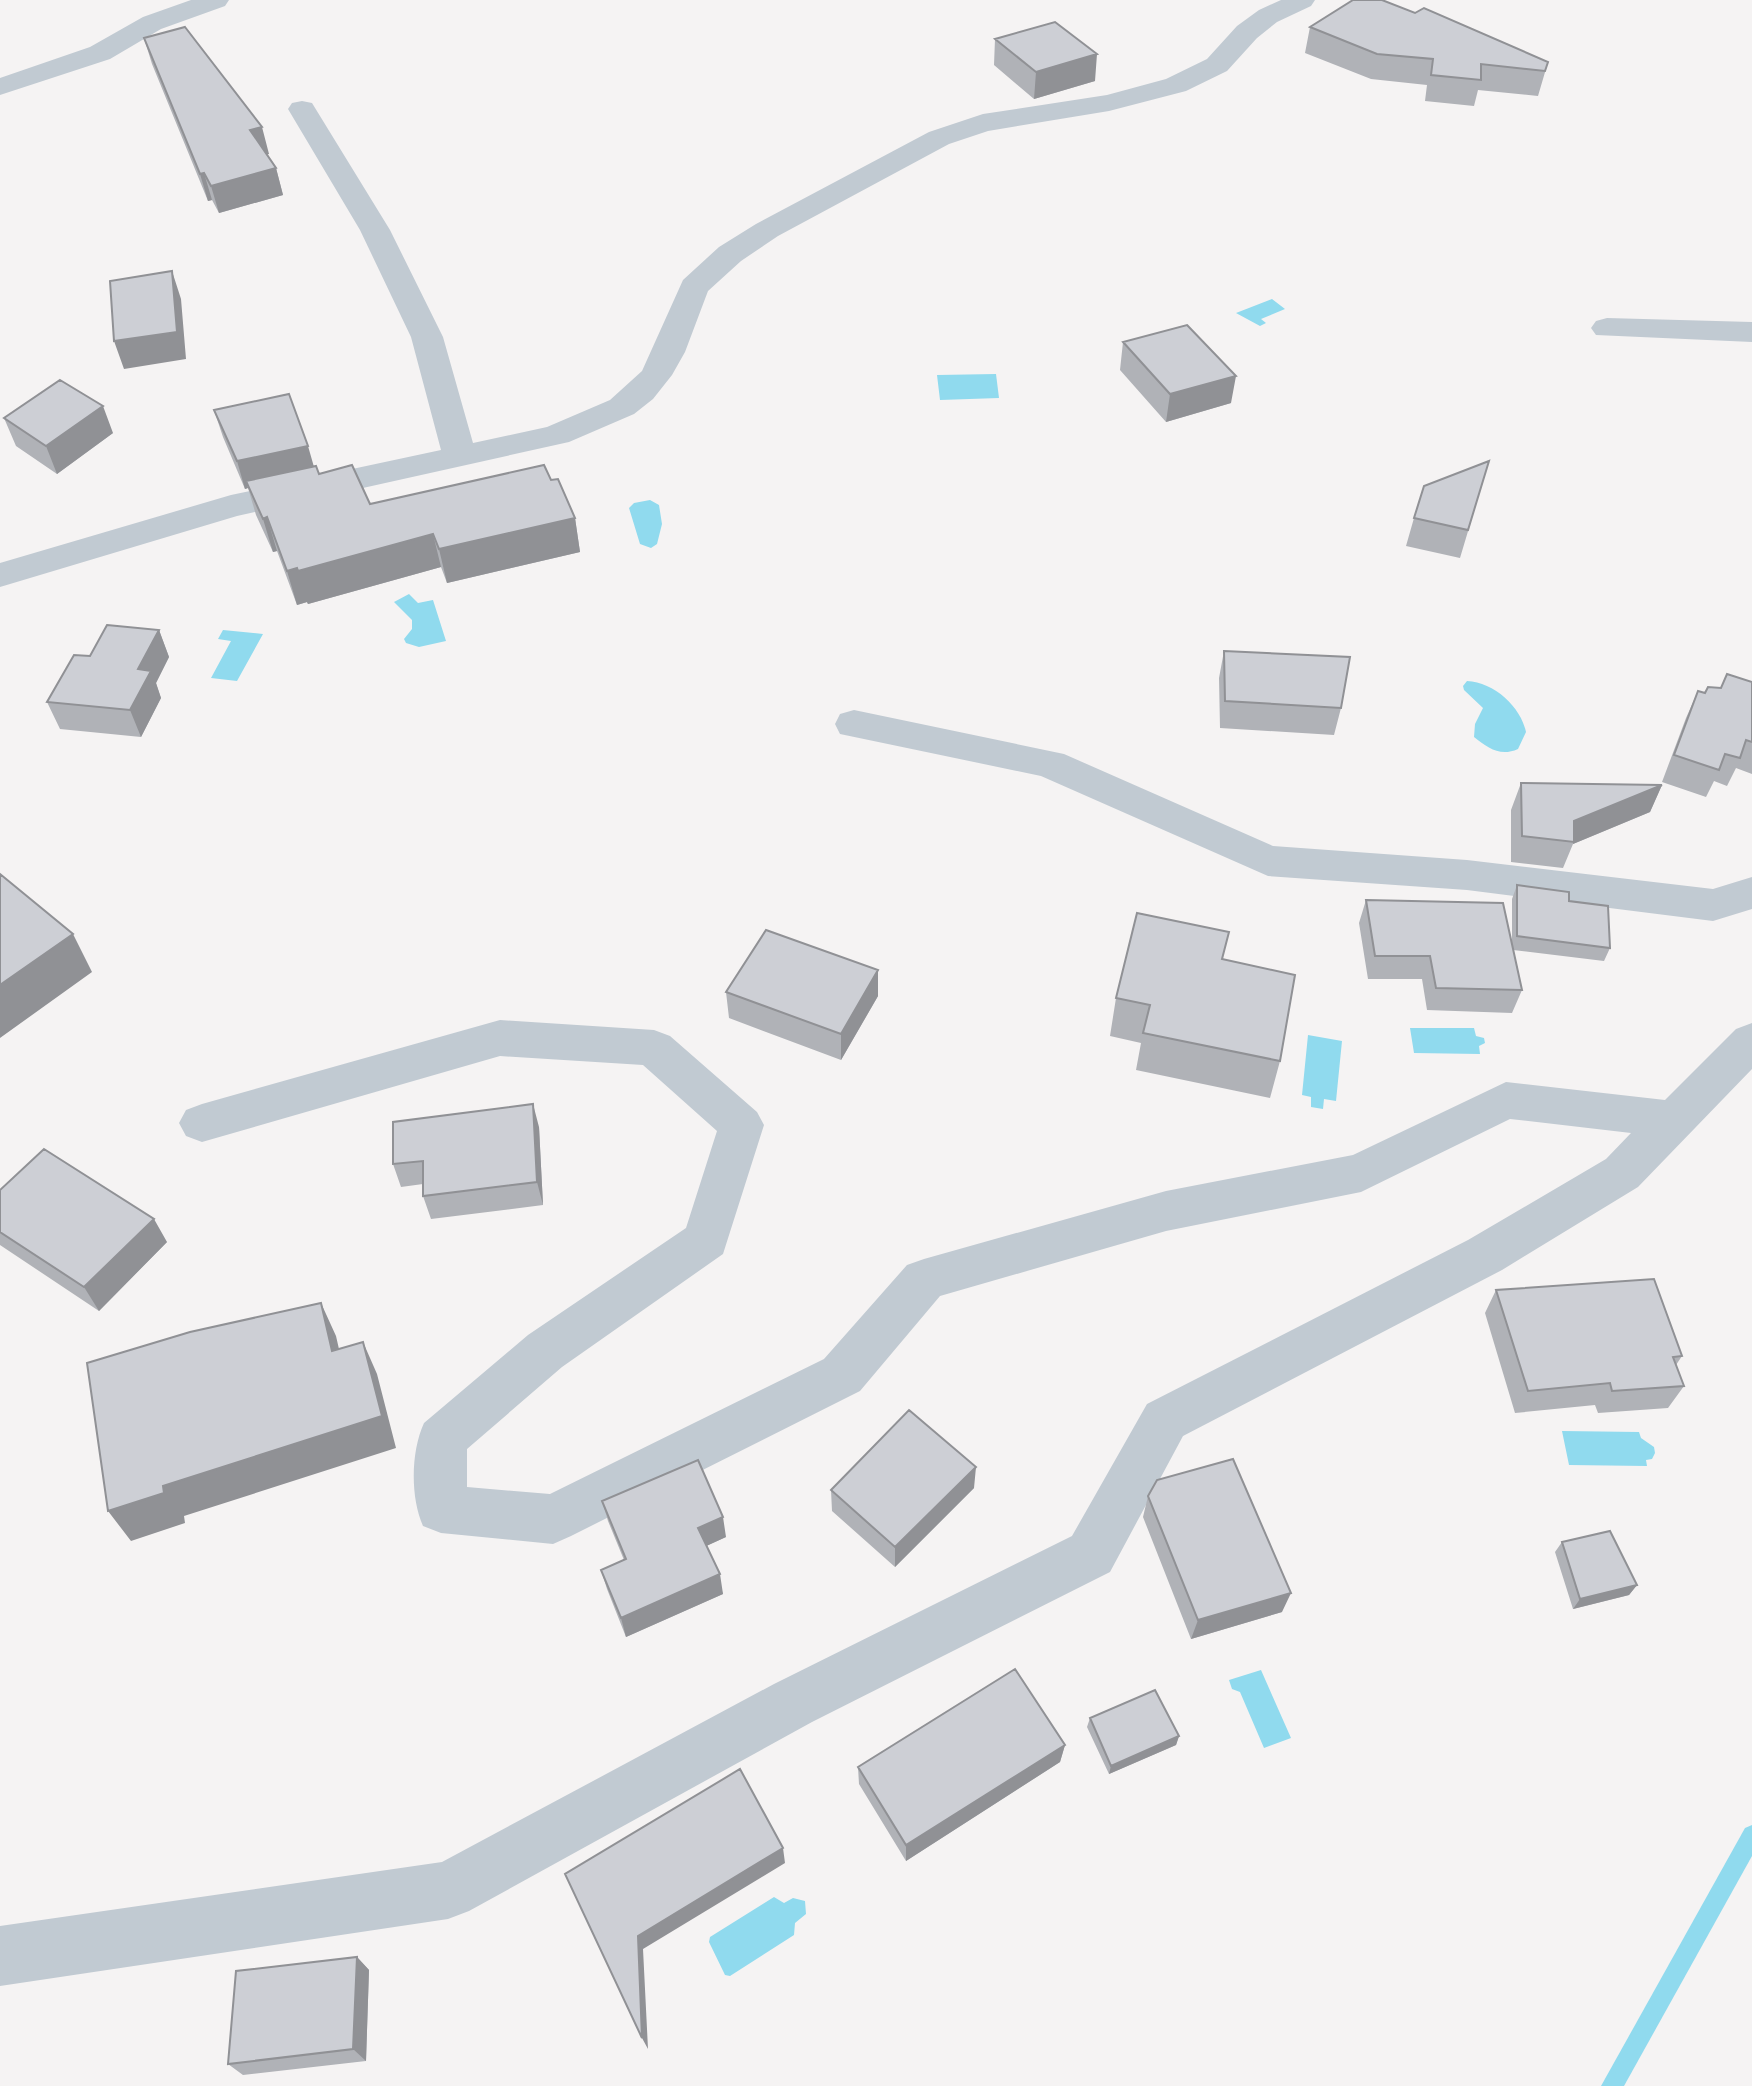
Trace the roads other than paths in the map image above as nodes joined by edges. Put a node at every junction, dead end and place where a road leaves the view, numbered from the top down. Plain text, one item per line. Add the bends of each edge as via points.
1 (216, 0) edge
2 (1302, 0) edge
3 (0, 87) edge
4 (302, 109) dead end
5 (1607, 328) dead end
6 (1752, 332) edge
7 (460, 455) junction
8 (0, 575) edge
9 (854, 724) dead end
10 (1752, 893) edge
11 (1752, 1041) edge
12 (1674, 1120) junction
13 (202, 1123) dead end
14 (0, 1956) edge

1 - 3 street via 152,23 100,53
2 - 7 street via 1247,32 1217,65 1176,85 1109,103 983,123 939,138 816,202 704,275 656,375 622,407 557,435
4 - 7 street via 375,230 427,337
5 - 6 street
7 - 8 street via 231,506
9 - 10 street via 1050,764 1268,861 1467,875 1713,905
11 - 12 street
12 - 13 street via 1506,1100 1361,1173 1166,1211 924,1280 842,1375 553,1519 441,1509 442,1439 545,1351 706,1240 741,1125 654,1048 500,1038
12 - 14 street via 1622,1173 1485,1255 1165,1420 1091,1554 793,1703 448,1890

